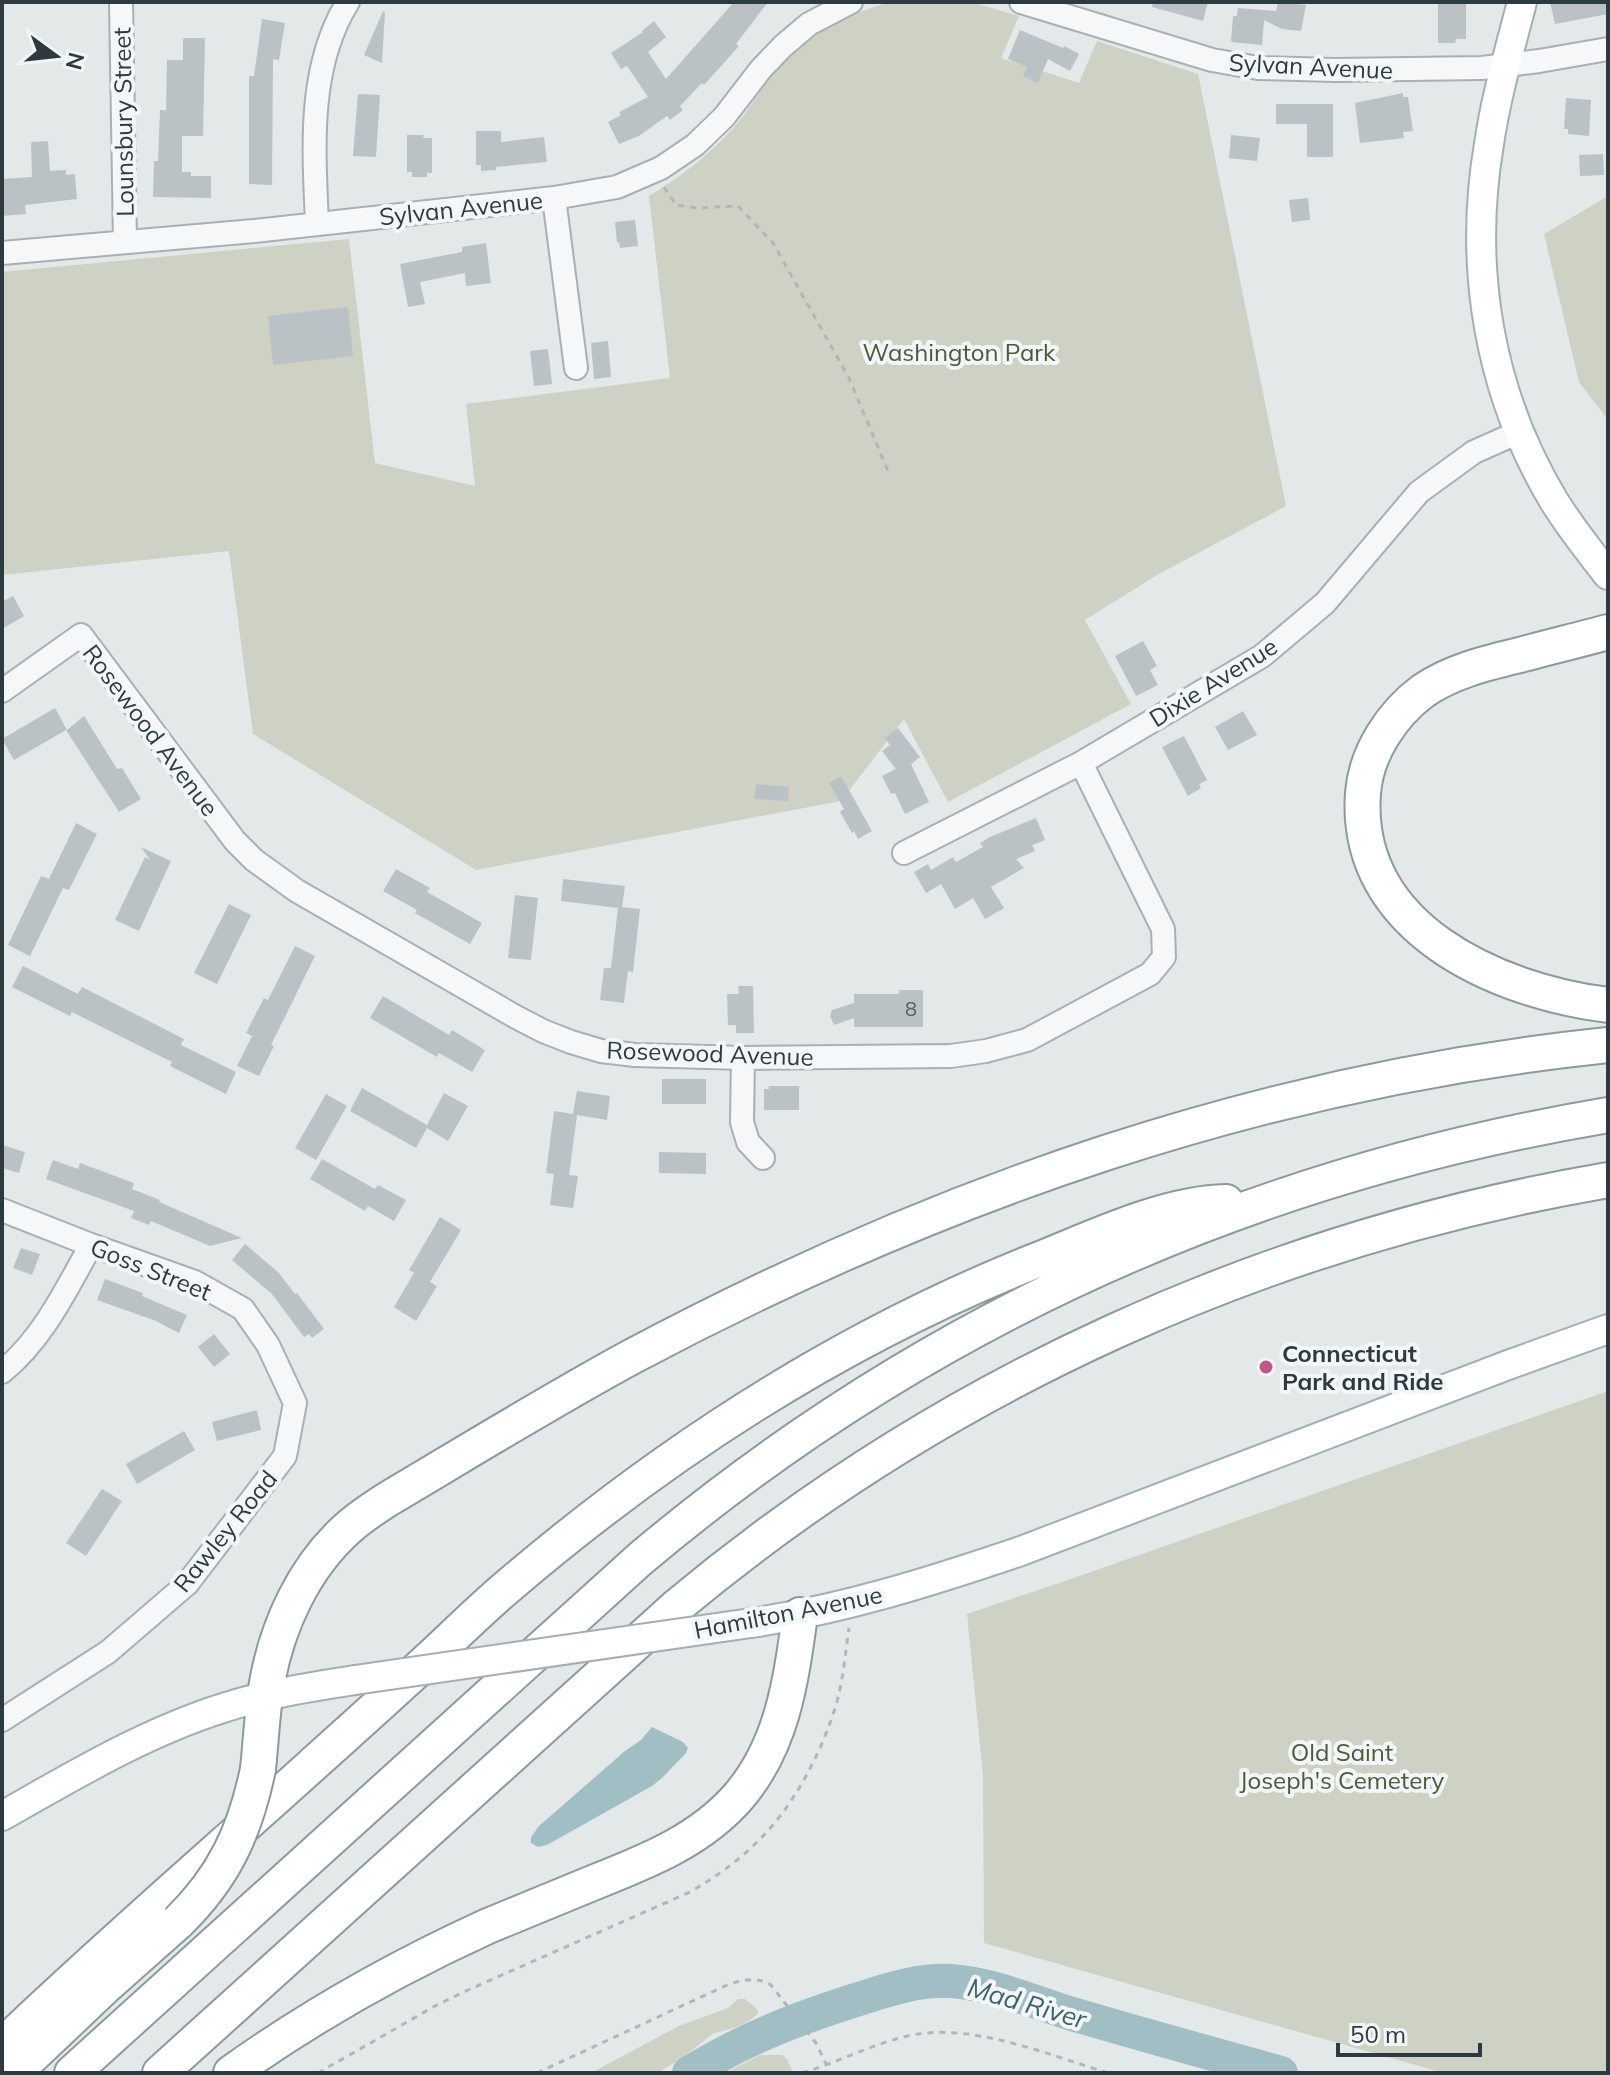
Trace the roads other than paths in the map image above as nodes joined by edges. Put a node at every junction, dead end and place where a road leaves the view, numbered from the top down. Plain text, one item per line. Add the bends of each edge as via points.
1 (121, 2) edge
2 (348, 2) edge
3 (851, 2) edge
4 (1021, 2) edge
5 (1522, 2) edge
6 (824, 9) edge
7 (1085, 11) edge
8 (1608, 49) edge
9 (1506, 66) junction
10 (554, 198) junction
11 (317, 224) junction
12 (125, 242) junction
13 (2, 253) edge
14 (576, 368) dead end
15 (1519, 432) junction
16 (1608, 575) edge
17 (1608, 632) edge
18 (2, 691) edge
19 (1081, 763) junction
20 (904, 853) dead end
21 (1608, 1005) edge
22 (1608, 1045) edge
23 (743, 1058) junction
24 (1608, 1115) edge
25 (763, 1158) dead end
26 (1608, 1180) edge
27 (1258, 1205) junction
28 (2, 1210) edge
29 (91, 1245) junction
30 (1608, 1329) edge
31 (2, 1372) edge
32 (295, 1403) joint
33 (800, 1615) junction
34 (265, 1697) junction
35 (2, 1720) edge
36 (2, 1816) edge
37 (2, 2046) edge
38 (14, 2073) edge
39 (72, 2073) edge
40 (160, 2073) edge
41 (231, 2073) edge

1 - 12 street, Lounsbury Street
2 - 11 street via 326,51 317,95
3 - 6 street, Sylvan Avenue
4 - 7 street, Sylvan Avenue
5 - 9 main road
6 - 10 street, Sylvan Avenue via 773,55 709,133 686,152 628,183
7 - 9 street, Sylvan Avenue via 1224,63 1258,68
8 - 9 street, Sylvan Avenue
9 - 15 main road via 1482,193 1480,261 1492,350
10 - 11 street, Sylvan Avenue
10 - 14 street
11 - 12 street, Sylvan Avenue
12 - 13 street, Sylvan Avenue
15 - 16 main road via 1555,503
15 - 19 street, Dixie Avenue via 1474,452 1419,492 1325,603 1262,656
17 - 21 highway via 1473,667 1425,689 1399,713 1379,743 1365,779 1363,809 1378,874 1403,911 1431,938 1509,982
18 - 23 street, Rosewood Avenue via 81,635 235,841 297,891 555,1036 635,1055
19 - 20 street, Dixie Avenue
19 - 23 street, Rosewood Avenue via 1163,929 1164,957 1150,974 1027,1040 986,1051
22 - 34 highway via 1362,1083 1170,1132 959,1205 761,1293 599,1375 355,1522 326,1551 296,1596 275,1650
23 - 25 street via 742,1122 748,1142
24 - 27 highway via 1416,1155
26 - 40 highway via 1413,1223 1225,1284 1062,1356 908,1440 723,1568 676,1607
27 - 37 highway via 1205,1203 1177,1209 965,1290 850,1348 696,1443 504,1590
27 - 39 highway via 1018,1306 872,1389 758,1466 611,1584
28 - 29 street, Goss Street
29 - 31 street via 51,1316
29 - 32 street, Goss Street via 195,1282 243,1309 268,1345
30 - 33 main road, Hamilton Avenue via 1036,1546
32 - 35 street, Rawley Road via 285,1456 187,1584 108,1652
33 - 34 main road, Hamilton Avenue, bridge
33 - 41 highway via 775,1735 750,1781 712,1822 656,1857 412,1963
34 - 36 main road, Hamilton Avenue via 145,1739
34 - 38 highway, bridge via 258,1769 248,1813 229,1858 178,1922

